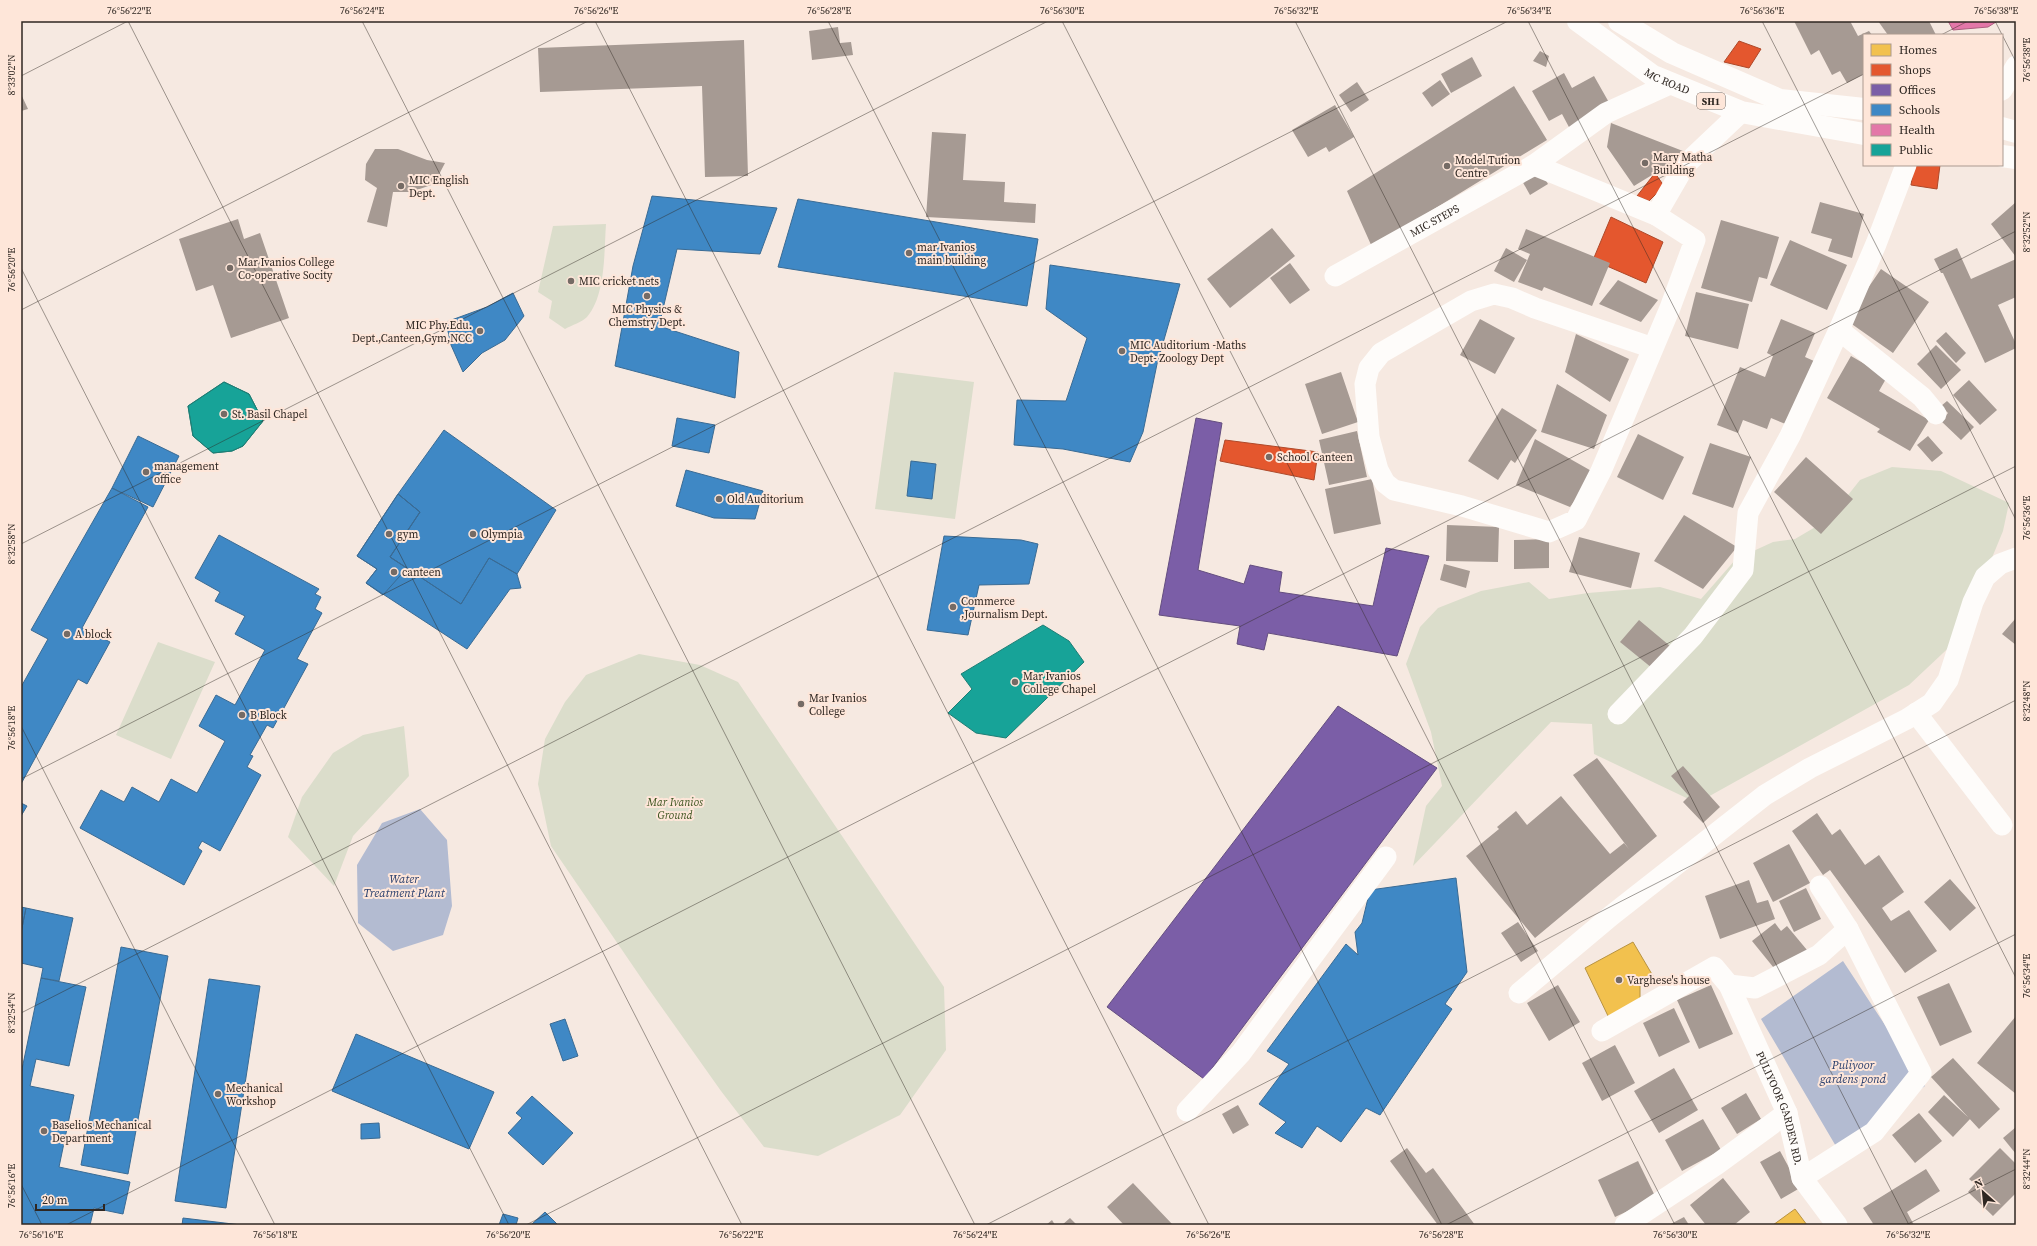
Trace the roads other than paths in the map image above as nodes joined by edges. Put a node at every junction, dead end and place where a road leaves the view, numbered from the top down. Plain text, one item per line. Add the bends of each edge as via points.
1 (1578, 21) edge
2 (1619, 21) edge
3 (1672, 53) junction
4 (2016, 66) edge
5 (1661, 80) junction
6 (2003, 88) edge
7 (1863, 109) edge
8 (1741, 112) junction
9 (2003, 128) edge
10 (2016, 132) edge
11 (1863, 134) edge
12 (2003, 156) edge
13 (2016, 158) edge
14 (1534, 165) junction
15 (1906, 166) edge
16 (1656, 215) junction
17 (1335, 276) dead end
18 (1839, 330) junction
19 (1652, 348) junction
20 (1936, 414) dead end
21 (2013, 562) edge
22 (1916, 713) junction
23 (1618, 714) dead end
24 (2002, 825) dead end
25 (1386, 857) dead end
26 (1820, 886) dead end
27 (1848, 929) junction
28 (1729, 985) junction
29 (1518, 993) dead end
30 (1602, 1031) dead end
31 (1187, 1111) dead end
32 (1786, 1113) junction
33 (1802, 1178) junction
34 (1625, 1225) edge
35 (1837, 1225) edge

1 - 5 main road, MC ROAD / SH1
2 - 3 main road, SH1
3 - 5 main road
3 - 7 main road, SH1 via 1780,100
4 - 6 street
5 - 8 main road, MC ROAD / SH1
5 - 14 street, MIC STEPS via 1606,113
8 - 11 main road, MC ROAD / SH1
8 - 16 street via 1686,165
9 - 10 main road
12 - 13 main road
14 - 16 street
14 - 17 street, MIC STEPS
15 - 18 street
16 - 19 street via 1695,240
18 - 20 street via 1922,397
18 - 23 street via 1790,436 1748,514 1743,570 1693,636
19 - 19 street via 1601,471 1576,520 1549,532 1462,506 1394,490 1385,484 1378,470 1369,437 1365,384 1369,368 1381,353 1471,301 1494,294 1512,298
21 - 22 street via 2000,564 1984,577 1973,602 1948,680 1932,703
22 - 24 street
22 - 29 street via 1810,768 1766,795 1612,915
25 - 31 street via 1241,1053
26 - 27 street
27 - 28 street via 1819,954 1755,988
27 - 33 street via 1921,1072 1874,1132
28 - 30 street, PULIYOOR GARDEN RD. via 1714,967
28 - 32 street, PULIYOOR GARDEN RD.
32 - 33 street, PULIYOOR GARDEN RD.
32 - 34 street via 1716,1165
33 - 35 street, PULIYOOR GARDEN RD.

